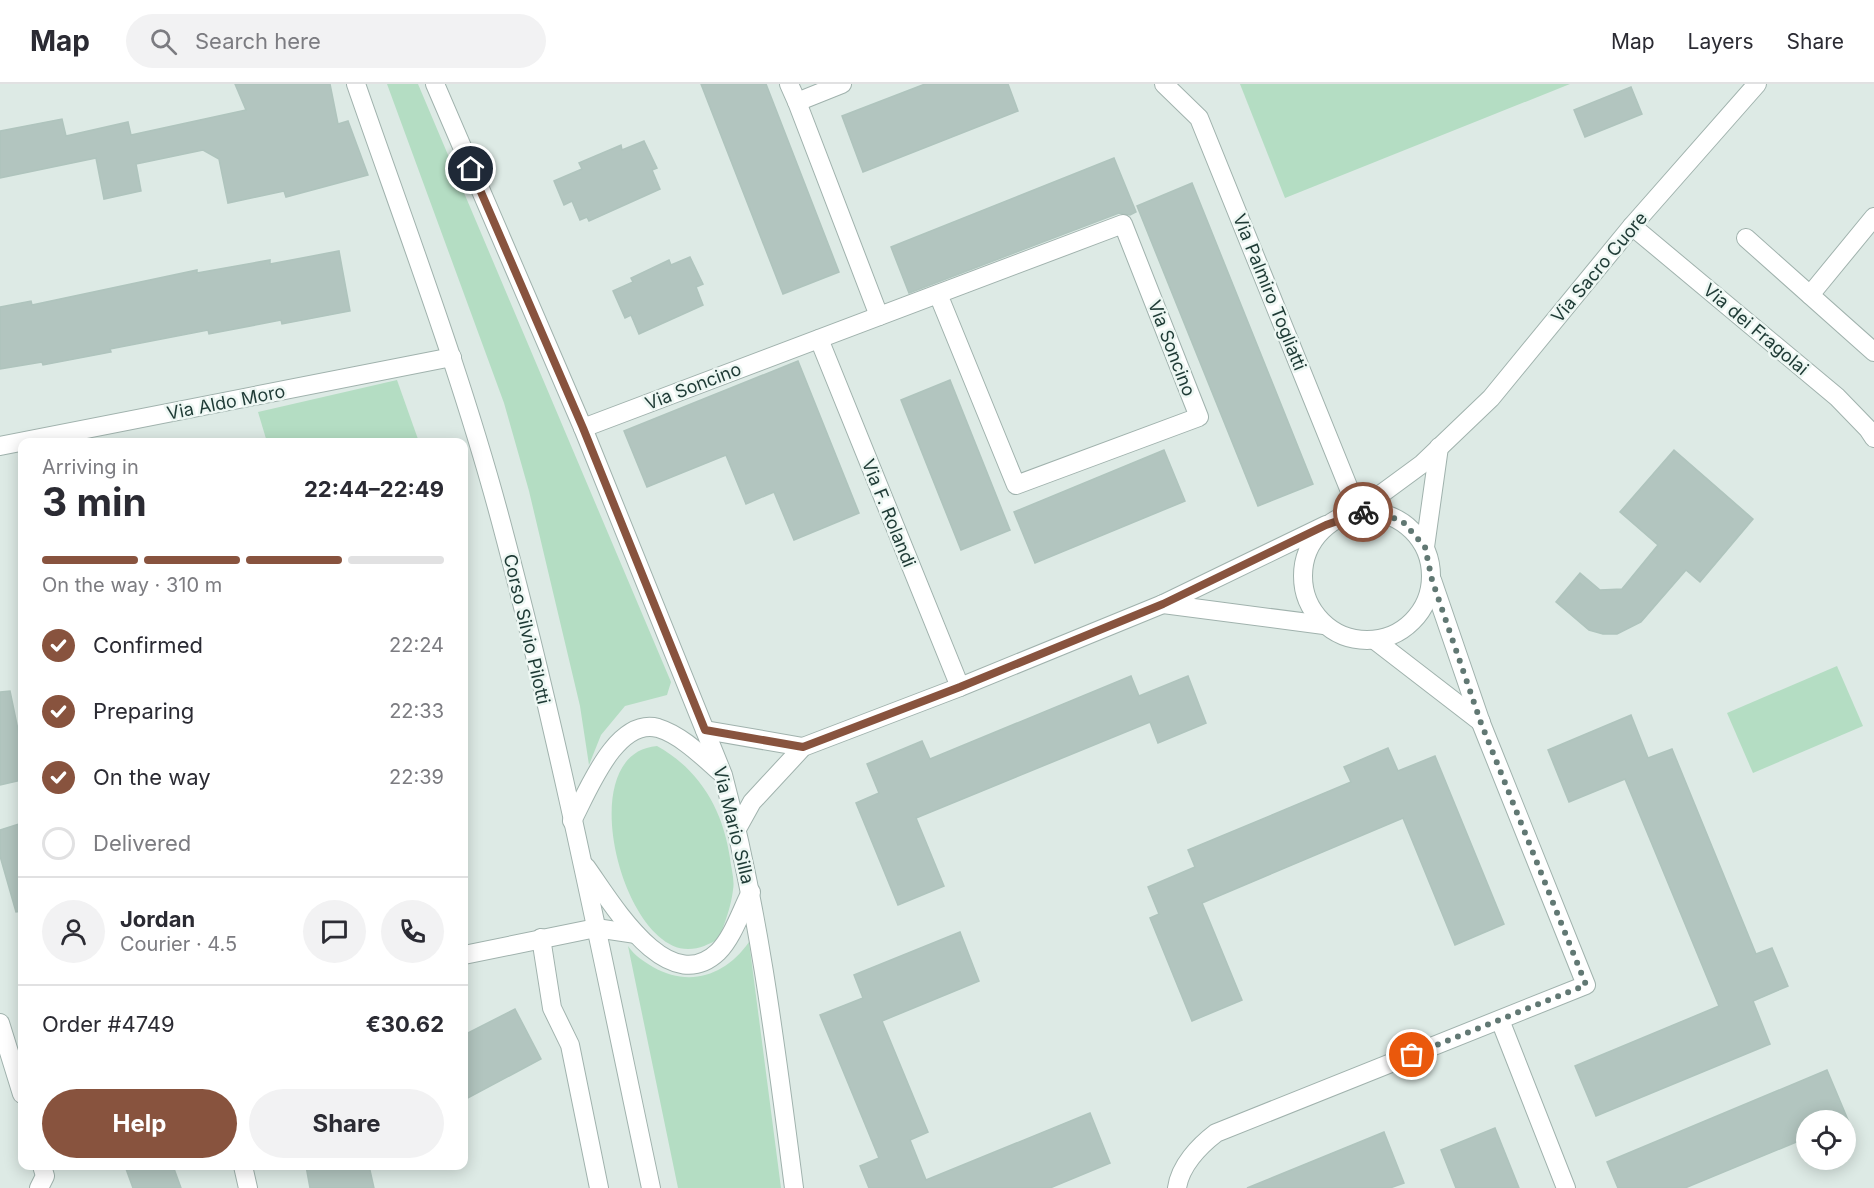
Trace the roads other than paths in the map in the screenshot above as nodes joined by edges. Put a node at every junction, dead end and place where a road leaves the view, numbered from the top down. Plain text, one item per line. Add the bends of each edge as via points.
1 (356, 84) edge
2 (435, 84) edge
3 (789, 84) edge
4 (842, 84) edge
5 (1164, 84) edge
6 (1757, 84) edge
7 (796, 102) junction
8 (1874, 217) edge
9 (1632, 226) junction
10 (1746, 238) dead end
11 (938, 294) junction
12 (1810, 295) junction
13 (879, 316) junction
14 (819, 339) junction
15 (1874, 352) edge
16 (452, 357) junction
17 (583, 428) junction
18 (41, 438) edge
19 (1874, 438) edge
20 (18, 442) edge
21 (0, 446) edge
22 (1439, 447) junction
23 (1358, 511) junction
24 (1326, 525) junction
25 (1425, 547) junction
26 (1432, 580) junction
27 (1163, 604) junction
28 (1324, 625) junction
29 (1376, 640) junction
30 (960, 687) junction
31 (1481, 723) junction
32 (705, 730) junction
33 (803, 747) junction
34 (723, 775) junction
35 (572, 820) junction
36 (737, 829) junction
37 (581, 860) junction
38 (751, 892) junction
39 (596, 928) junction
40 (636, 934) junction
41 (541, 938) junction
42 (468, 954) edge
43 (1500, 1020) junction
44 (0, 1023) edge
45 (18, 1056) edge
46 (244, 1170) edge
47 (248, 1188) edge
48 (599, 1188) edge
49 (651, 1188) edge
50 (794, 1188) edge
51 (1177, 1188) edge
52 (1566, 1188) edge

1 - 16 street, Corso Silvio Pilotti
2 - 17 street, Via Mario Silla
3 - 7 street
4 - 7 street
5 - 23 street, Via Palmiro Togliatti via 1199,118
6 - 9 street, Via Sacro Cuore
7 - 13 street
8 - 12 street
9 - 19 street, Via dei Fragolai via 1837,397
9 - 22 street, Via Sacro Cuore via 1491,398
10 - 12 street
11 - 11 street, Via Soncino via 1016,485 1199,417 1123,224
11 - 13 street, Via Soncino
12 - 15 street
13 - 14 street, Via Soncino
14 - 17 street, Via Soncino
14 - 30 street, Via F. Rolandi
16 - 18 street, Via Aldo Moro
16 - 35 street, Corso Silvio Pilotti via 505,537
17 - 32 street, Via Mario Silla
20 - 21 street, Via Aldo Moro
22 - 23 street, Via Sacro Cuore
22 - 25 street
23 - 24 street
23 - 25 street via 1383,513 1404,523
24 - 27 street
24 - 28 street via 1305,557 1304,594
25 - 26 street
26 - 29 street via 1424,606 1407,627
26 - 31 street
27 - 28 street
27 - 30 street
28 - 29 street via 1341,636
29 - 31 street
30 - 33 street
31 - 43 street via 1586,985
32 - 33 street
32 - 34 street, Via Mario Silla
33 - 36 street via 752,802
34 - 35 street via 679,739 658,728 641,728 627,734 612,750
34 - 36 street, Via Mario Silla
35 - 37 street, Corso Silvio Pilotti
36 - 38 street, Via Mario Silla
37 - 39 street, Corso Silvio Pilotti
37 - 40 street
38 - 40 street via 727,941 716,953 698,962 682,964 663,959
38 - 50 street, Via Mario Silla
39 - 40 street
39 - 41 street
39 - 49 street, Corso Silvio Pilotti
41 - 42 street
41 - 48 street via 552,1008 570,1045
43 - 51 street via 1216,1133 1199,1146
43 - 52 street
44 - 45 street
46 - 47 street

